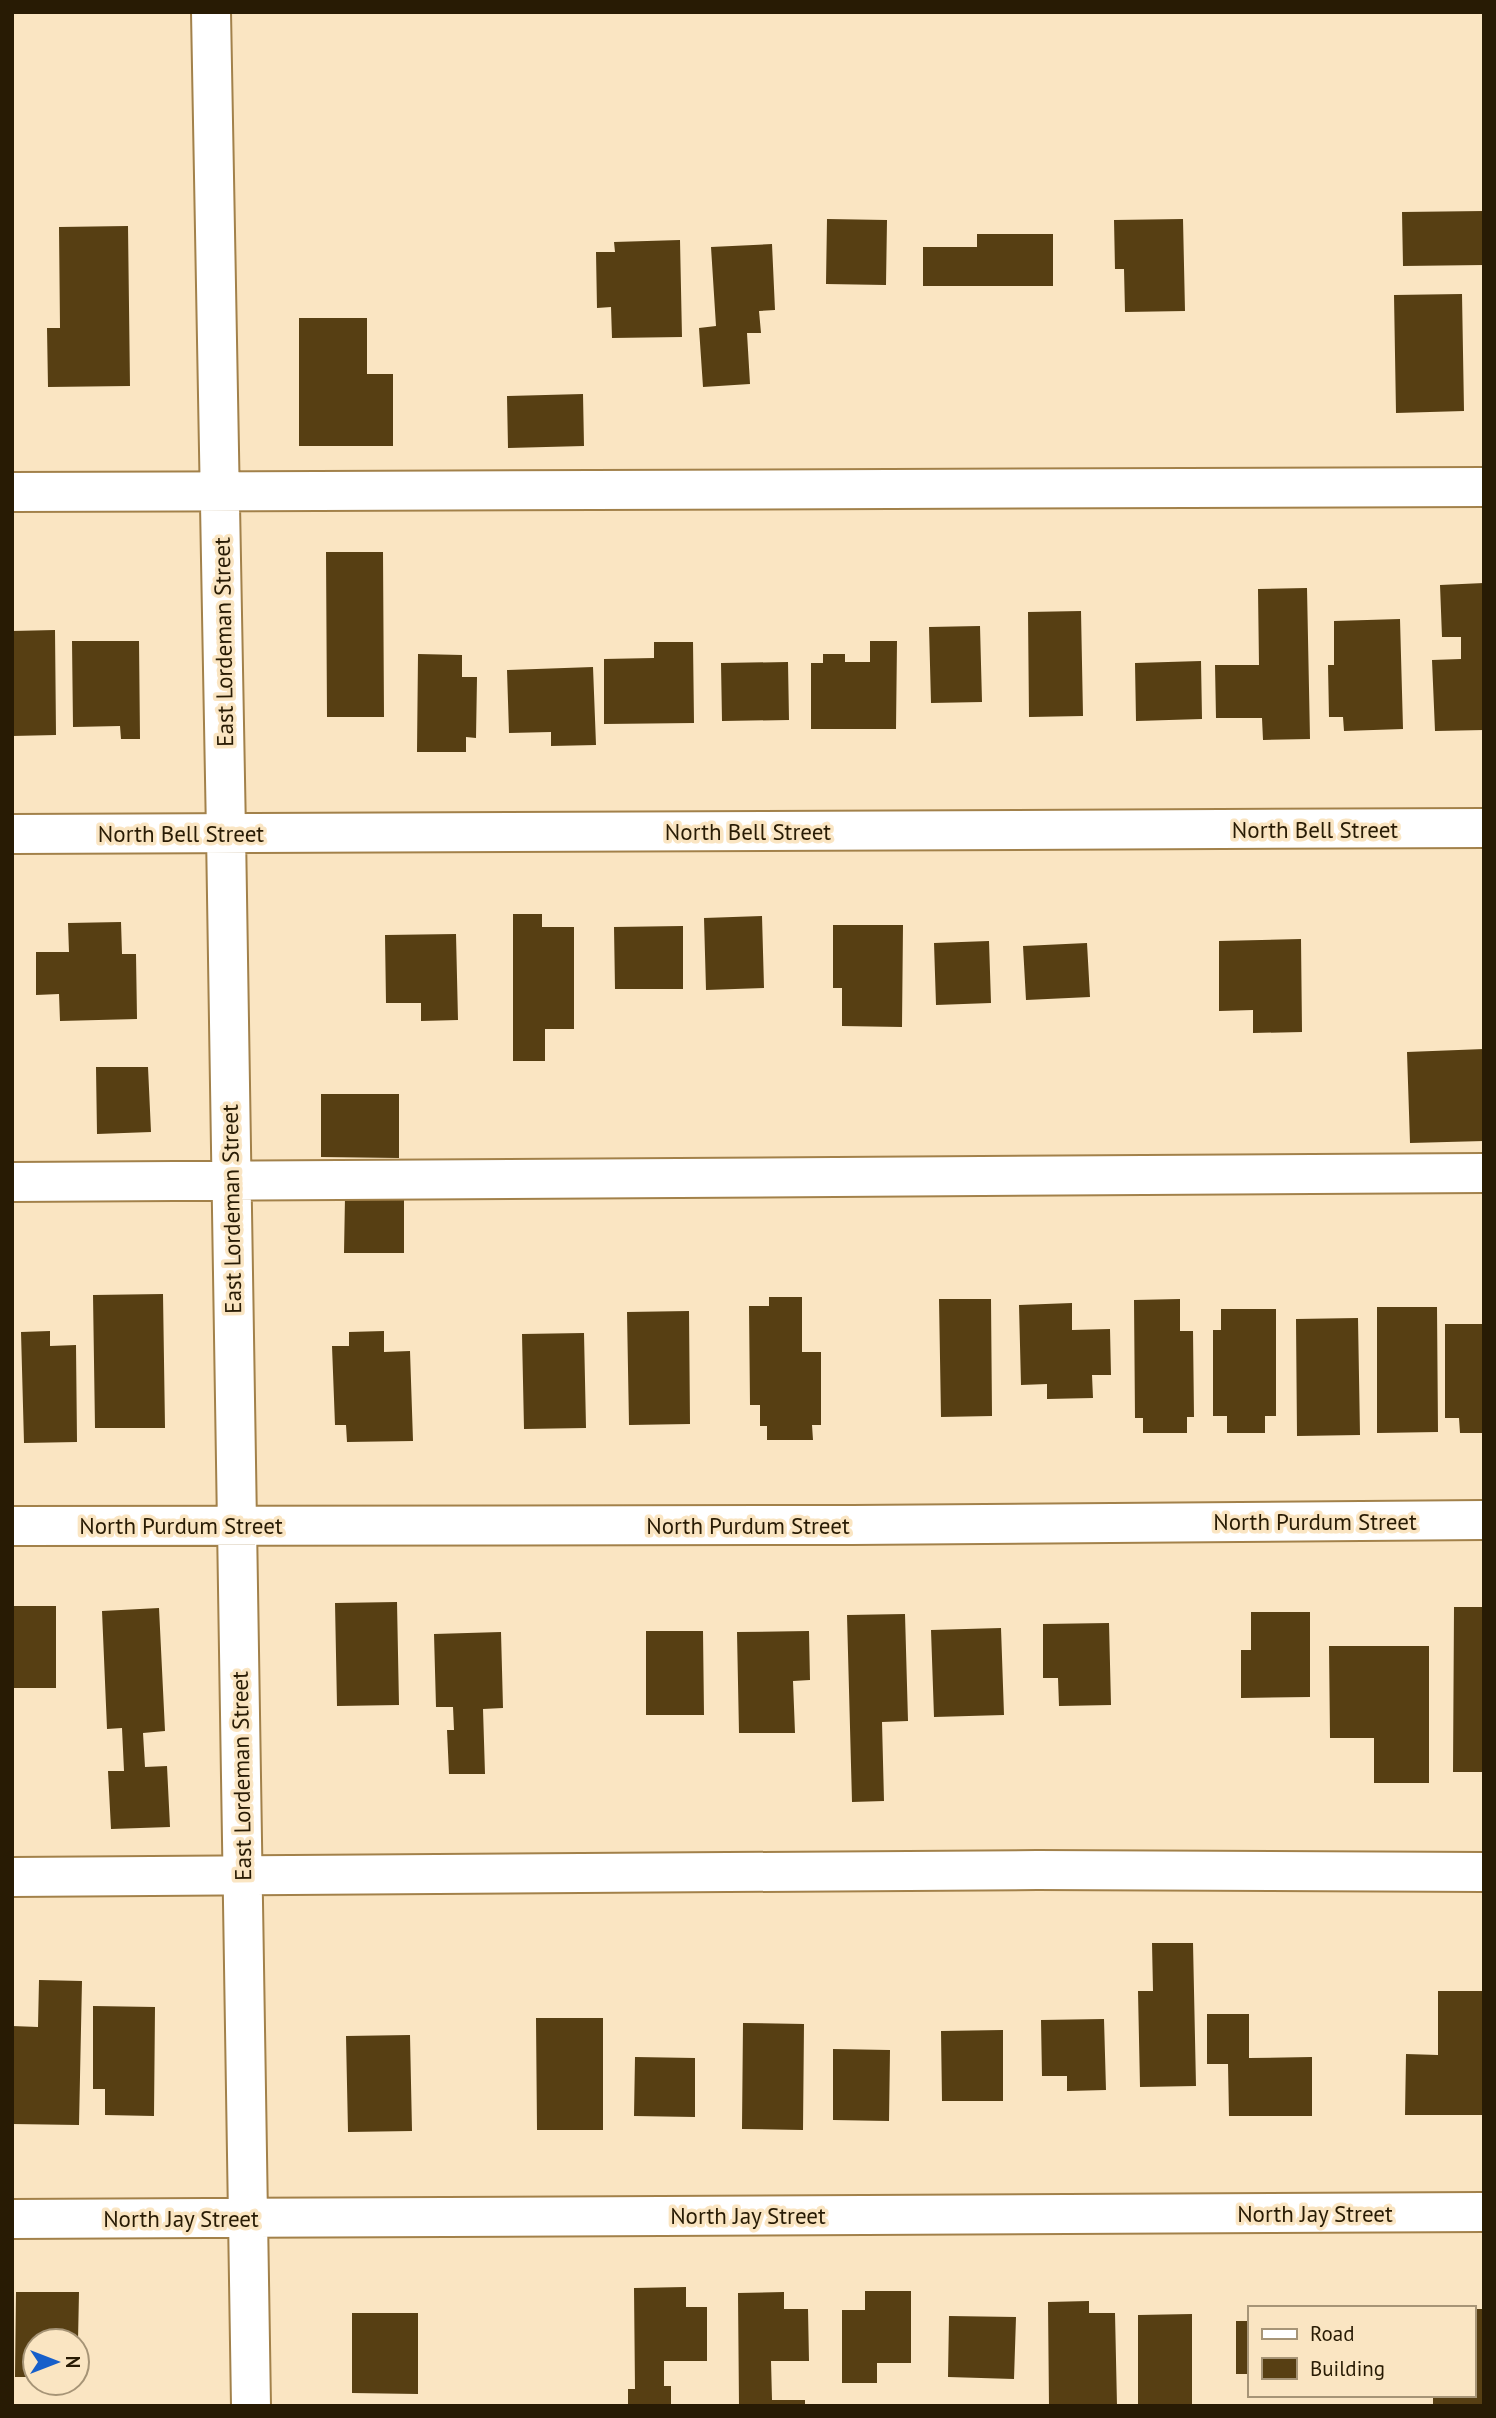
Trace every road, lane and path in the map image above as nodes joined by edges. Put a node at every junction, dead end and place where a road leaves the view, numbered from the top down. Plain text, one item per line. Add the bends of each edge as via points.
1 (211, 12) edge
2 (1484, 487) edge
3 (220, 491) junction
4 (12, 492) edge
5 (1484, 828) edge
6 (226, 833) junction
7 (12, 834) edge
8 (1484, 1172) edge
9 (12, 1182) edge
10 (231, 1182) junction
11 (1484, 1520) edge
12 (237, 1525) junction
13 (12, 1526) edge
14 (1484, 1872) edge
15 (12, 1877) edge
16 (243, 1877) junction
17 (1484, 2212) edge
18 (248, 2217) junction
19 (12, 2218) edge
20 (250, 2406) edge

1 - 3 street, East Lordeman Street
2 - 3 street
3 - 4 street
3 - 6 street, East Lordeman Street
5 - 6 street, North Bell Street
6 - 7 street, North Bell Street
6 - 10 street, East Lordeman Street
8 - 10 street
9 - 10 street
10 - 12 street, East Lordeman Street
11 - 12 street, North Purdum Street
12 - 13 street, North Purdum Street
12 - 16 street, East Lordeman Street
14 - 16 street via 1037,1870
15 - 16 street
16 - 18 street, East Lordeman Street
17 - 18 street, North Jay Street
18 - 19 street, North Jay Street
18 - 20 street, East Lordeman Street

